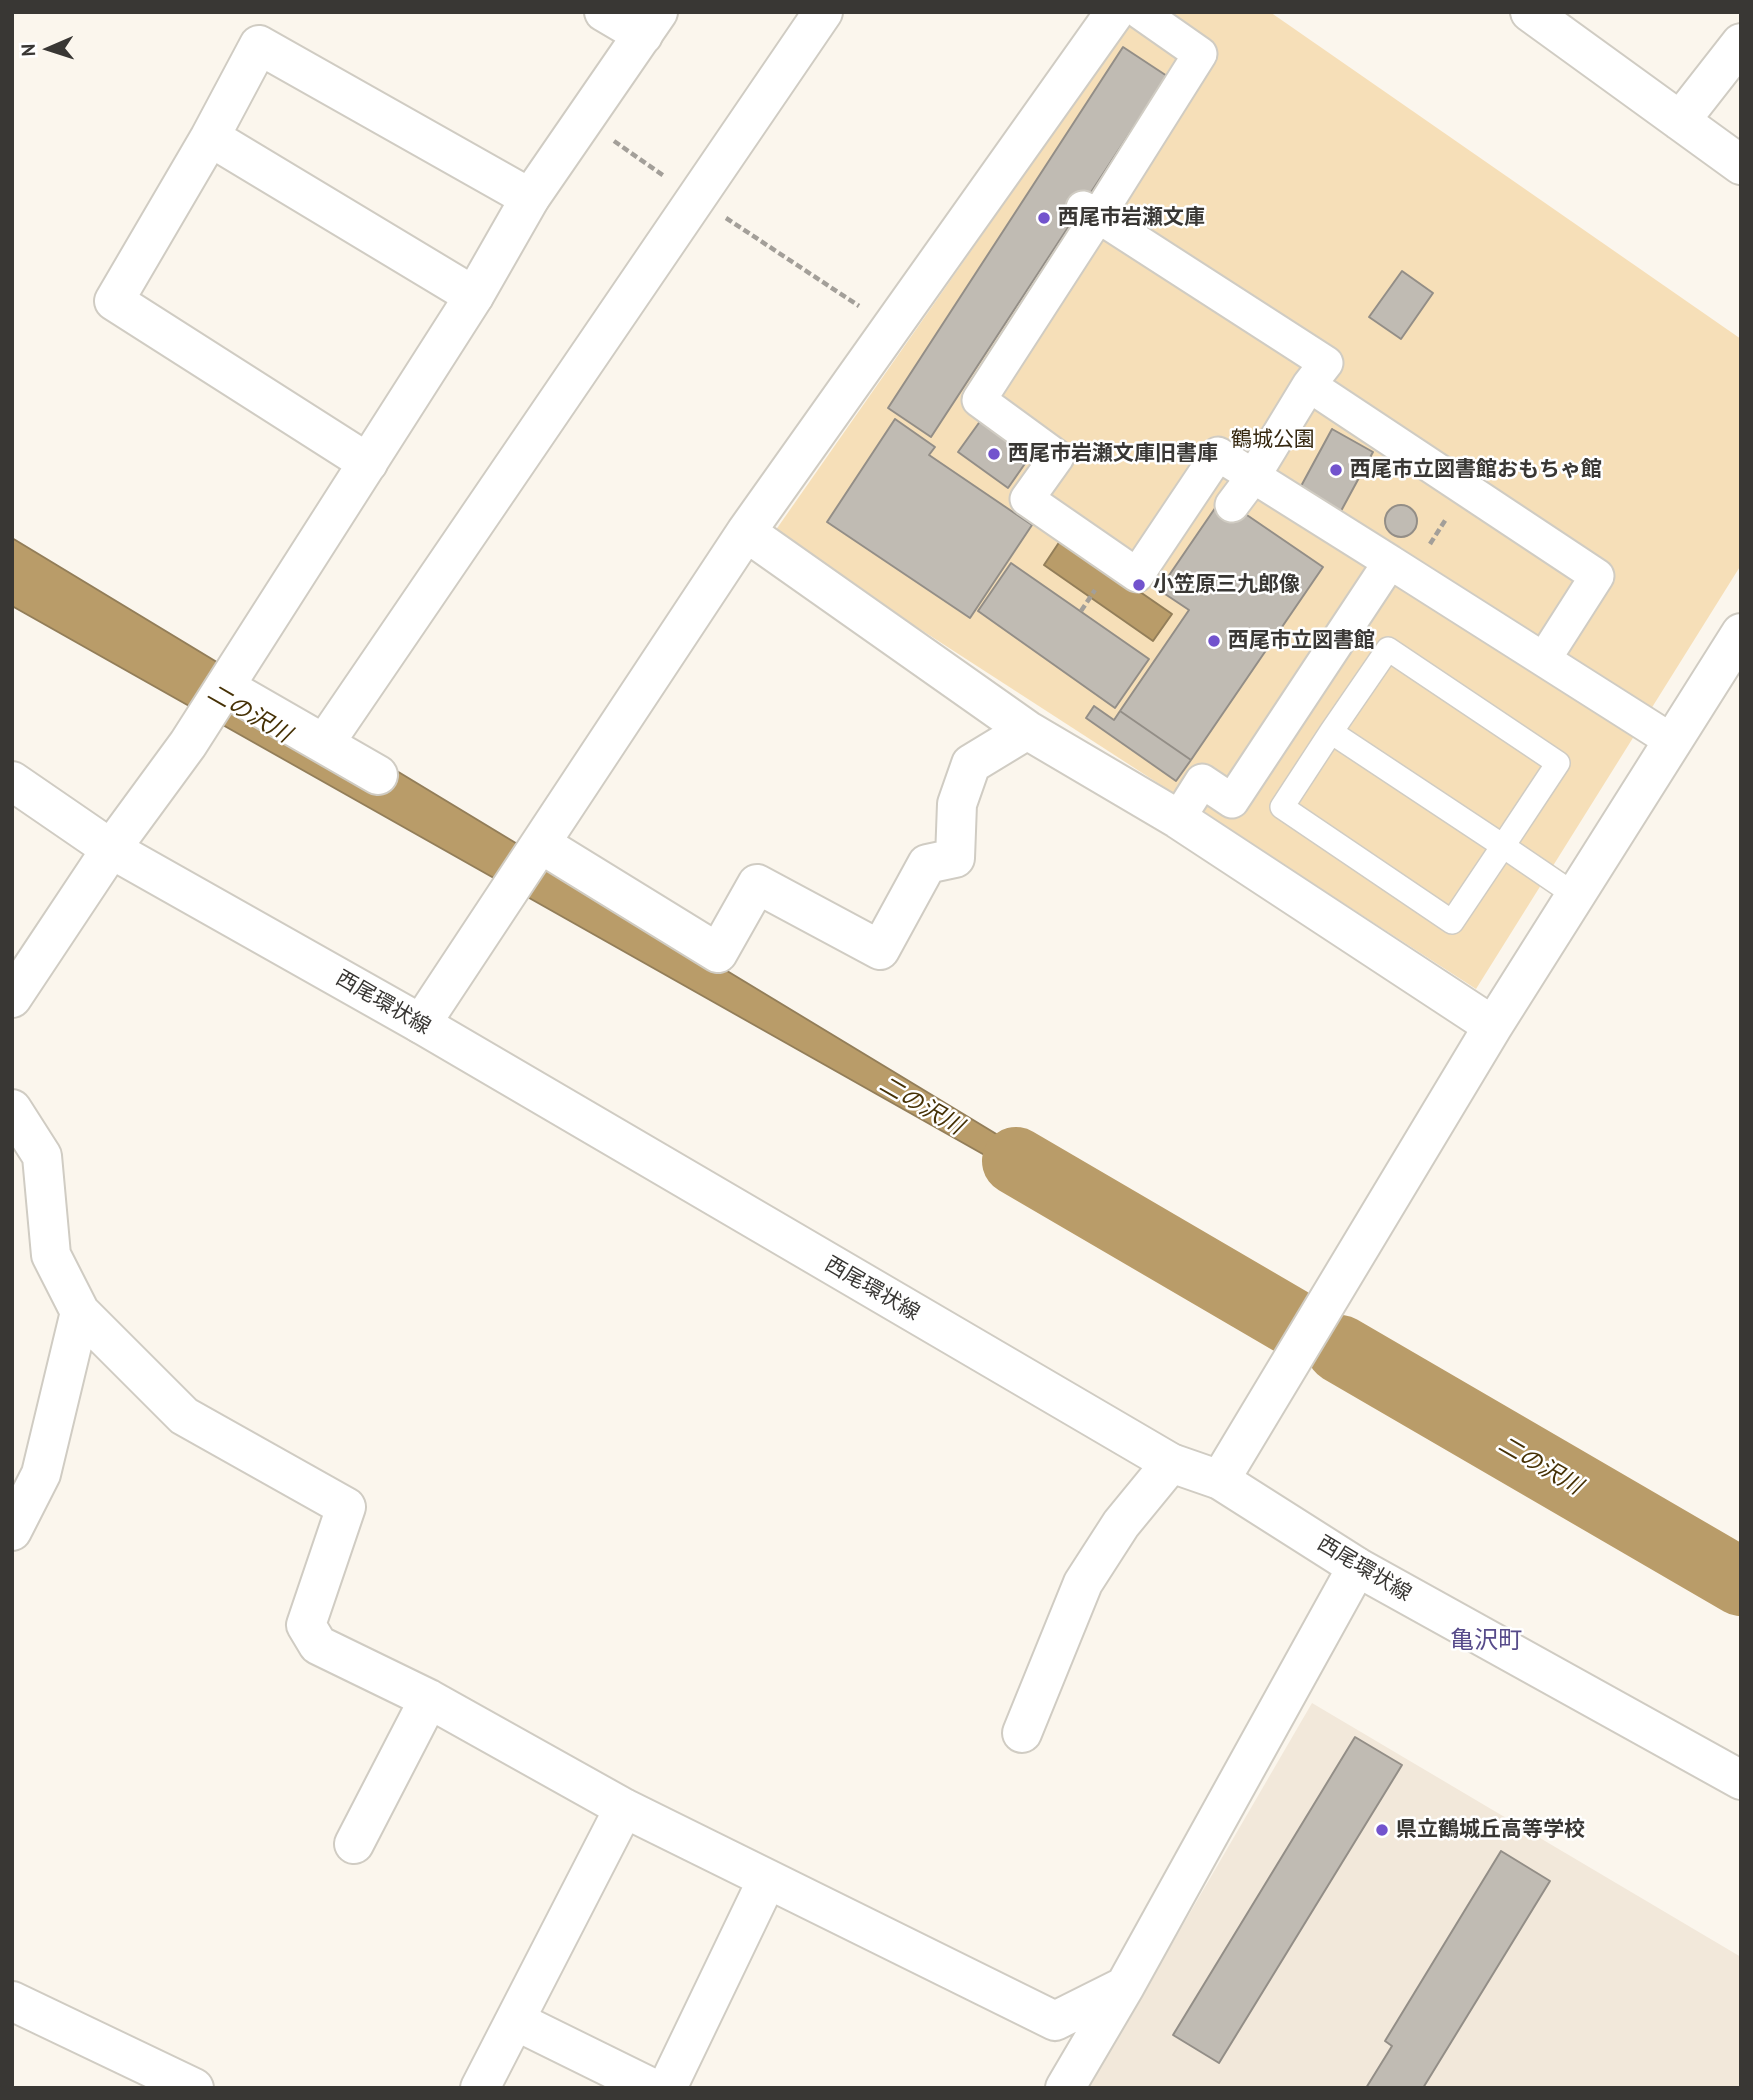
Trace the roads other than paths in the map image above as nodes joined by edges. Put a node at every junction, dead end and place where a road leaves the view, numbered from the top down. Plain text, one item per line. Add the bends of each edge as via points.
1 (604, 12) edge
2 (823, 12) edge
3 (1115, 12) edge
4 (1140, 12) edge
5 (1530, 12) edge
6 (651, 24) edge
7 (1741, 43) edge
8 (1680, 121) junction
9 (210, 137) junction
10 (1741, 164) edge
11 (530, 198) junction
12 (1090, 212) junction
13 (474, 296) junction
14 (1309, 385) junction
15 (368, 463) junction
16 (1253, 477) junction
17 (1231, 505) dead end
18 (746, 532) junction
19 (1400, 568) junction
20 (1741, 633) edge
21 (1544, 659) junction
22 (225, 687) junction
23 (1027, 730) junction
24 (1331, 732) junction
25 (1672, 741) junction
26 (324, 744) junction
27 (378, 775) dead end
28 (12, 781) edge
29 (1178, 819) junction
30 (541, 844) junction
31 (1503, 846) junction
32 (111, 849) junction
33 (1575, 895) junction
34 (12, 998) edge
35 (421, 1024) junction
36 (1493, 1026) junction
37 (12, 1109) edge
38 (80, 1312) junction
39 (1171, 1464) junction
40 (1220, 1480) junction
41 (12, 1531) edge
42 (1357, 1567) junction
43 (429, 1699) junction
44 (1022, 1733) dead end
45 (1741, 1780) edge
46 (625, 1808) junction
47 (354, 1844) dead end
48 (767, 1880) junction
49 (1125, 1986) junction
50 (12, 2001) edge
51 (516, 2021) junction
52 (194, 2088) edge
53 (480, 2088) edge
54 (652, 2088) edge
55 (667, 2088) edge
56 (1065, 2088) edge

1 - 6 street
2 - 26 street
3 - 18 street
4 - 12 street via 1200,54
5 - 8 street
6 - 11 street
7 - 8 street
8 - 10 street
9 - 11 street via 258,46
9 - 13 street
9 - 15 street via 114,301
11 - 13 street
12 - 14 street via 1326,363
12 - 16 street via 979,400 1057,457 1027,499 1137,575 1218,454
13 - 15 street
14 - 16 street
14 - 21 street via 1598,576
15 - 22 street
16 - 17 street
16 - 19 street
18 - 23 street
18 - 30 street
19 - 21 street
19 - 29 street via 1232,801 1202,781
20 - 25 street
21 - 25 street
22 - 26 street
22 - 32 street
23 - 29 street
23 - 30 street via 971,764 957,803 955,858 927,864 880,950 757,884 718,953
24 - 31 lane
24 - 31 lane via 1282,807 1452,922
24 - 31 lane via 1388,649 1558,763
25 - 33 street
26 - 27 street
28 - 32 street, 西尾環状線
29 - 36 street
30 - 35 street
31 - 33 lane
32 - 34 street
32 - 35 street, 西尾環状線
33 - 36 street
35 - 39 street, 西尾環状線
36 - 40 street
37 - 38 street via 42,1156 51,1255
38 - 41 street via 41,1474
38 - 43 street via 184,1416 346,1507 306,1625 318,1645
39 - 40 street, 西尾環状線
39 - 44 street via 1121,1524 1083,1583
40 - 42 street, 西尾環状線
42 - 45 street, 西尾環状線
42 - 49 street
43 - 46 street
43 - 47 street
46 - 48 street
46 - 51 street
48 - 49 street via 1055,2021
48 - 55 street
49 - 56 street
50 - 52 street
51 - 53 street
51 - 54 street

